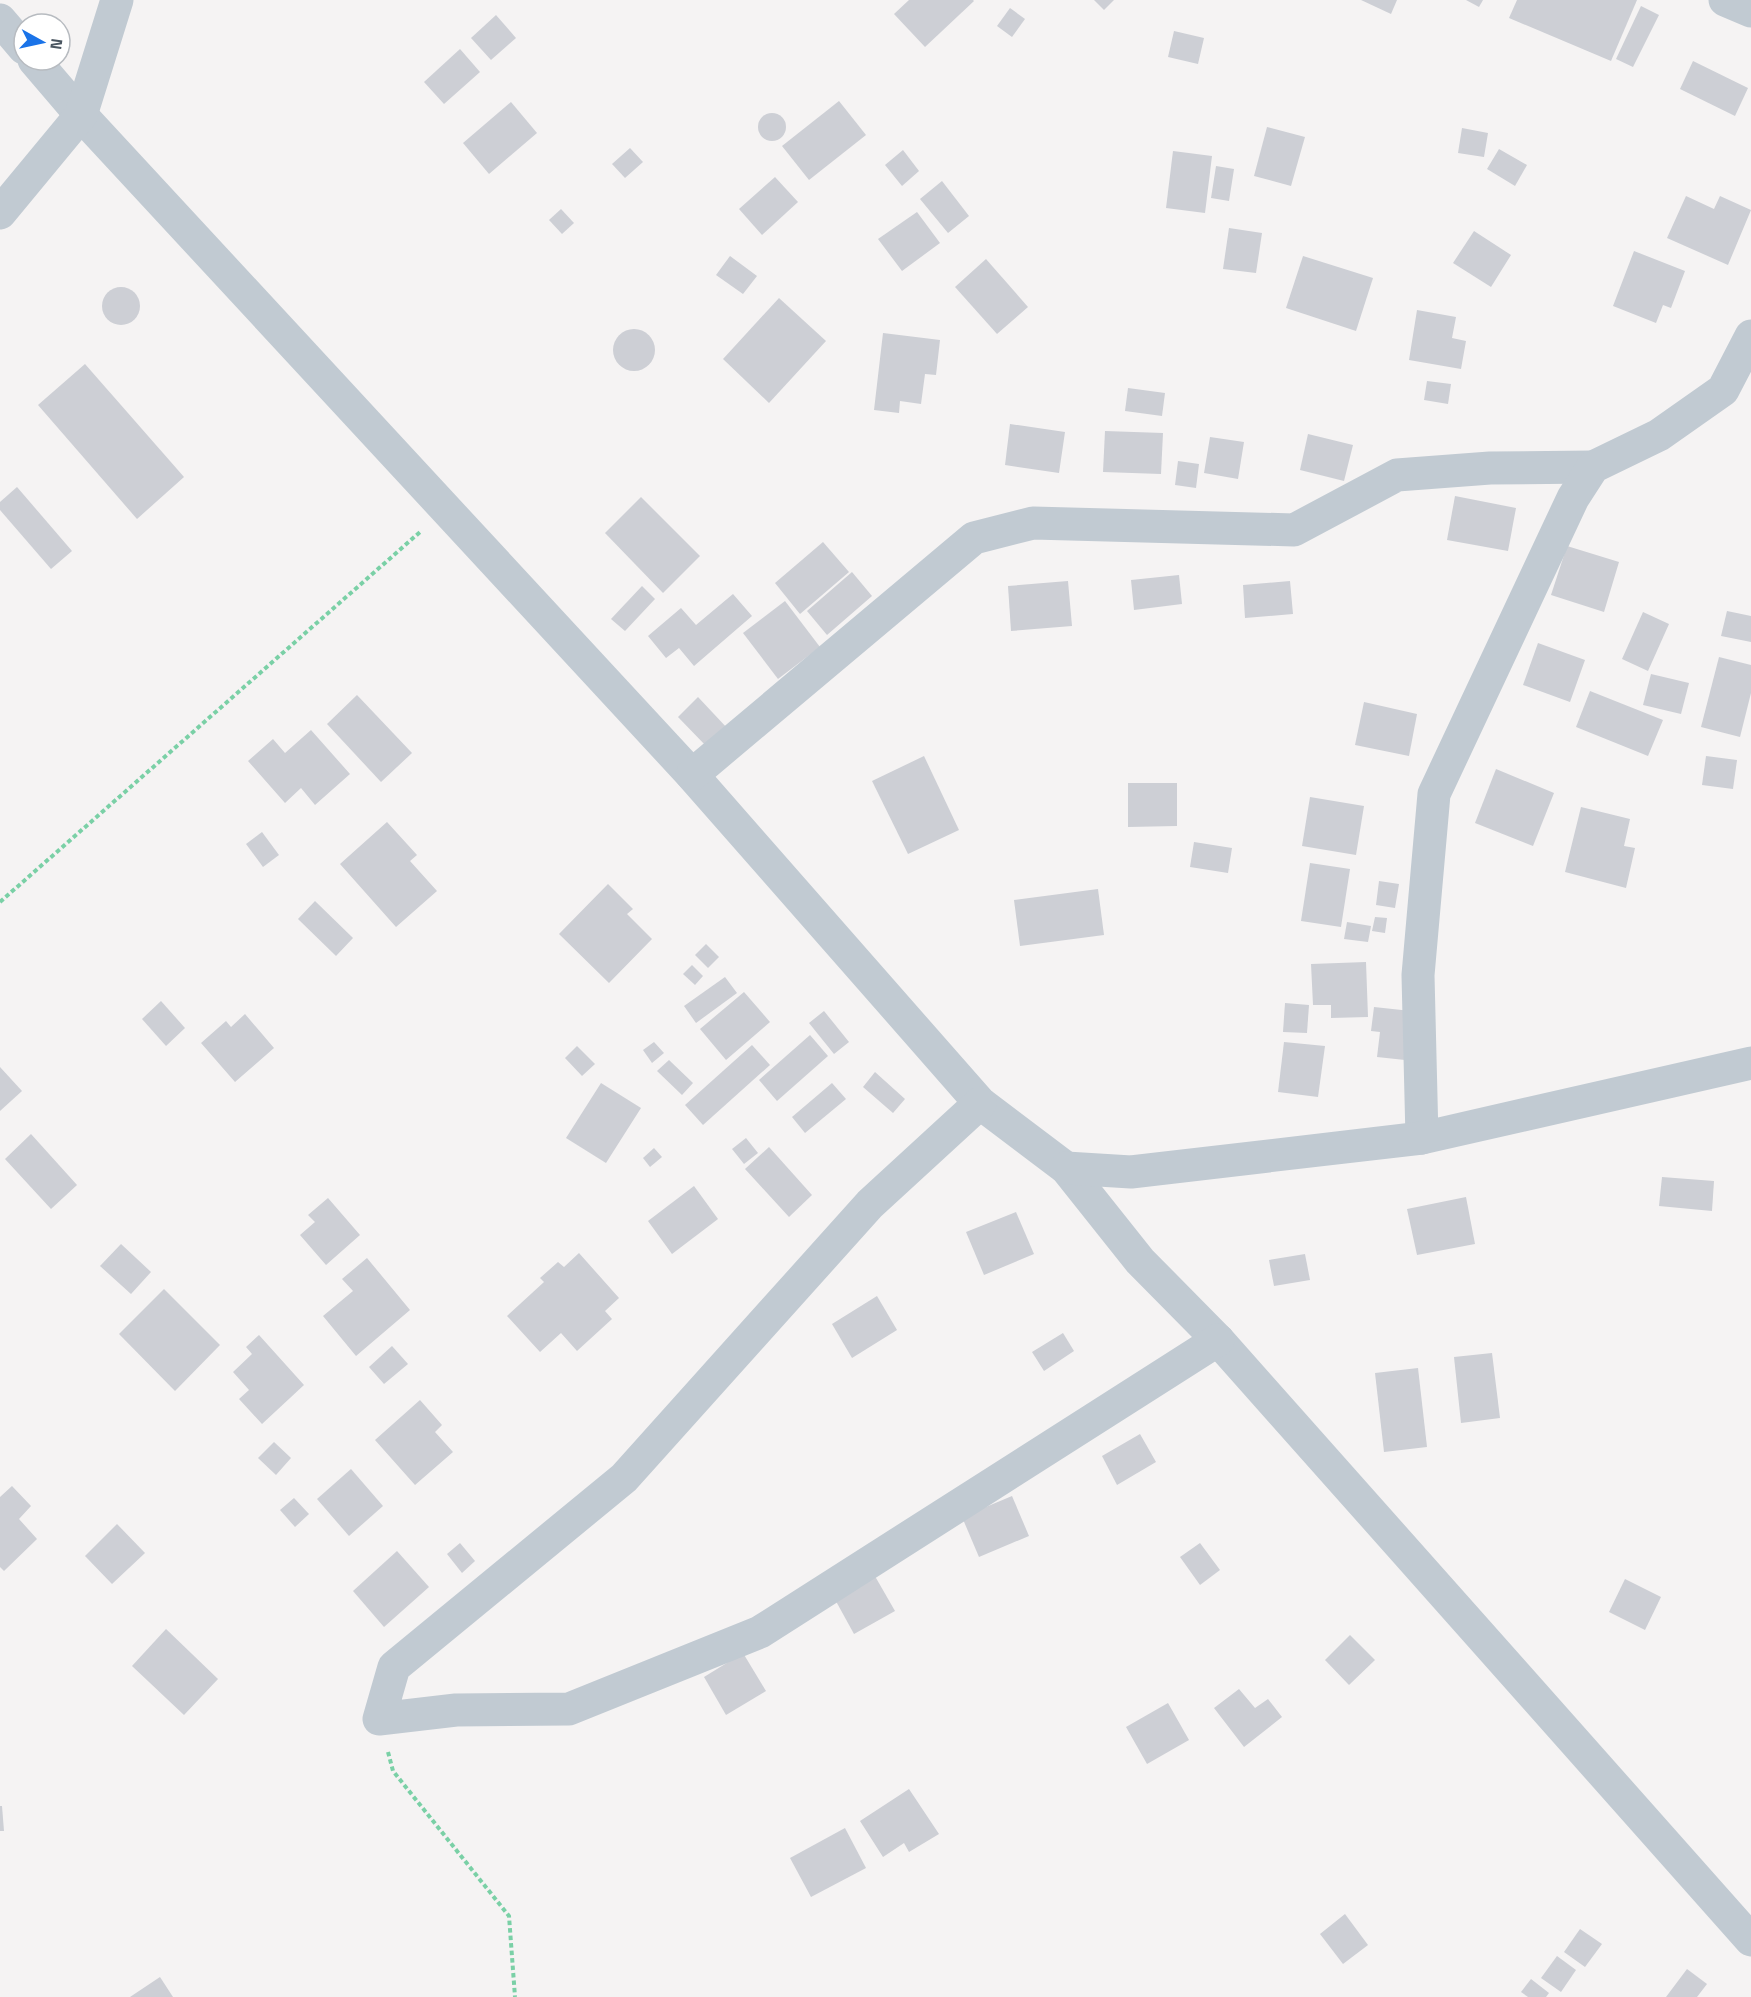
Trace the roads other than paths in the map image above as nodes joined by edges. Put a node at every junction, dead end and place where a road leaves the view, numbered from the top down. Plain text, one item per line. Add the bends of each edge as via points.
1 (117, 0) edge
2 (1725, 0) edge
3 (1751, 11) edge
4 (0, 20) edge
5 (12, 34) edge
6 (44, 72) edge
7 (81, 115) junction
8 (0, 213) edge
9 (1751, 336) edge
10 (1593, 466) junction
11 (692, 775) junction
12 (1751, 1063) edge
13 (980, 1103) junction
14 (1422, 1138) junction
15 (1066, 1168) junction
16 (1218, 1340) junction
17 (1751, 1941) edge

1 - 7 street
2 - 3 street
4 - 5 street
6 - 7 street
7 - 8 street
7 - 11 street
9 - 10 street via 1723,390 1659,435
10 - 11 street via 1397,475 1294,530 1033,523 974,538
10 - 14 street via 1573,498 1434,794 1418,975
11 - 13 street
12 - 14 street
13 - 15 street
13 - 16 street via 870,1204 624,1478 394,1667 379,1719 456,1710 570,1709 760,1632
14 - 15 street via 1131,1172
15 - 16 street via 1140,1261
16 - 17 street

